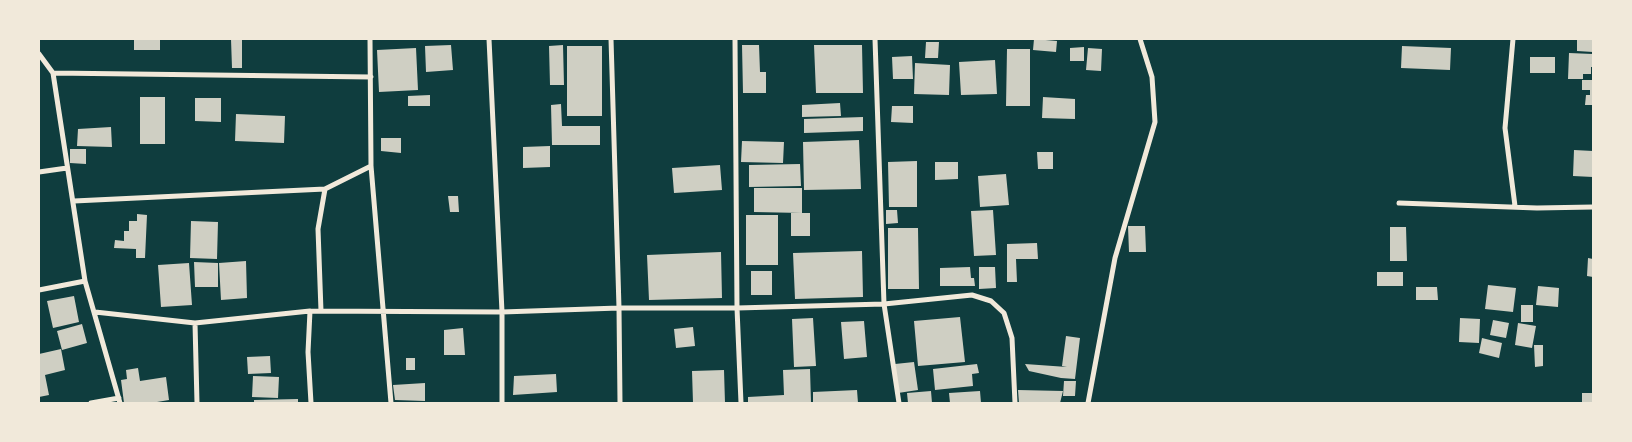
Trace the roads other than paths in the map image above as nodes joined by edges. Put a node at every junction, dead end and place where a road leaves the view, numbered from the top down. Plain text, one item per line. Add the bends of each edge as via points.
1 (370, 39) edge
2 (488, 39) edge
3 (611, 39) edge
4 (735, 39) edge
5 (875, 39) edge
6 (1140, 39) edge
7 (1513, 39) edge
8 (39, 54) edge
9 (53, 73) junction
10 (372, 77) junction
11 (371, 166) junction
12 (67, 168) junction
13 (39, 172) edge
14 (325, 189) junction
15 (74, 202) junction
16 (1399, 203) dead end
17 (1515, 206) junction
18 (1593, 206) edge
19 (86, 281) junction
20 (39, 290) edge
21 (884, 304) junction
22 (619, 308) junction
23 (737, 308) junction
24 (310, 311) junction
25 (321, 311) junction
26 (95, 312) junction
27 (384, 312) junction
28 (502, 312) junction
29 (195, 323) junction
30 (120, 400) edge
31 (91, 403) edge
32 (198, 403) edge
33 (310, 403) edge
34 (391, 403) edge
35 (502, 403) edge
36 (620, 403) edge
37 (741, 403) edge
38 (899, 403) edge
39 (1015, 403) edge
40 (1088, 403) edge

1 - 10 street
2 - 28 street
3 - 22 street
4 - 23 street
5 - 21 street
6 - 40 street via 1152,77 1155,122 1115,258
7 - 17 street via 1505,128
8 - 9 street
9 - 10 street
9 - 12 street
10 - 11 street
11 - 14 street
11 - 27 street
12 - 13 street
12 - 15 street
14 - 15 street
14 - 25 street via 318,229
15 - 19 street
16 - 17 street
17 - 18 street
19 - 20 street
19 - 26 street
21 - 23 street
21 - 38 street
21 - 39 street via 972,295 991,301 1004,313 1012,338
22 - 23 street
22 - 28 street
22 - 36 street
23 - 37 street
24 - 25 street
24 - 29 street
24 - 33 street
25 - 27 street
26 - 29 street
26 - 30 street
27 - 28 street
27 - 34 street
28 - 35 street
29 - 32 street
30 - 31 street

